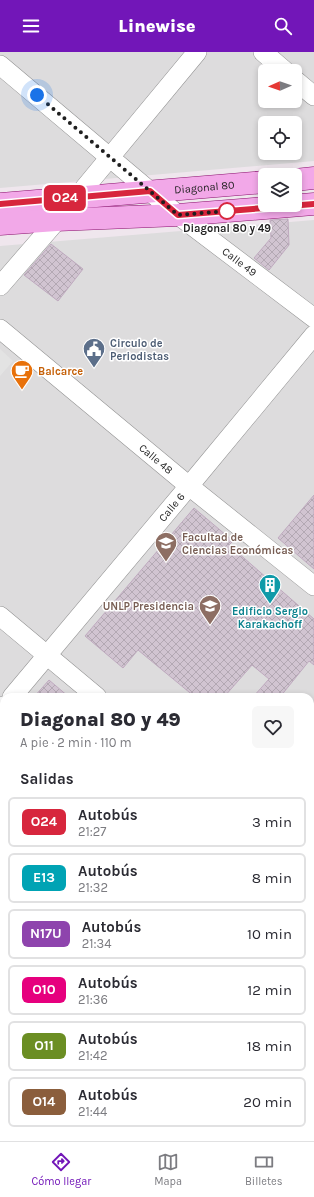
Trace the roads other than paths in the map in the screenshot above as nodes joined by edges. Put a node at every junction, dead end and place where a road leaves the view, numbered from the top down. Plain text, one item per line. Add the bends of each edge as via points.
1 (197, 52) edge
2 (263, 52) edge
3 (0, 64) edge
4 (277, 64) edge
5 (302, 86) edge
6 (314, 96) edge
7 (110, 157) junction
8 (314, 178) edge
9 (302, 179) edge
10 (258, 183) edge
11 (150, 191) junction
12 (77, 197) junction
13 (0, 204) edge
14 (314, 204) edge
15 (178, 215) junction
16 (56, 220) junction
17 (0, 224) edge
18 (0, 286) edge
19 (314, 318) edge
20 (0, 329) edge
21 (314, 335) edge
22 (189, 486) junction
23 (314, 586) edge
24 (0, 616) edge
25 (47, 655) junction
26 (15, 693) edge
27 (92, 693) edge

1 - 7 street
2 - 4 street
3 - 7 street, Calle 49
5 - 6 street
7 - 11 street, Calle 49
7 - 12 street
8 - 9 main road
10 - 11 main road, Diagonal 80
11 - 12 main road, Diagonal 80
11 - 15 street, Calle 49
12 - 13 main road, Diagonal 80
12 - 16 street
14 - 15 main road
15 - 16 main road
15 - 19 street, Calle 49
16 - 17 main road
16 - 18 street
20 - 22 street, Calle 48
21 - 22 street, Calle 6
22 - 23 street, Calle 48
22 - 25 street, Calle 6
24 - 25 street
25 - 26 street, Calle 6
25 - 27 street

